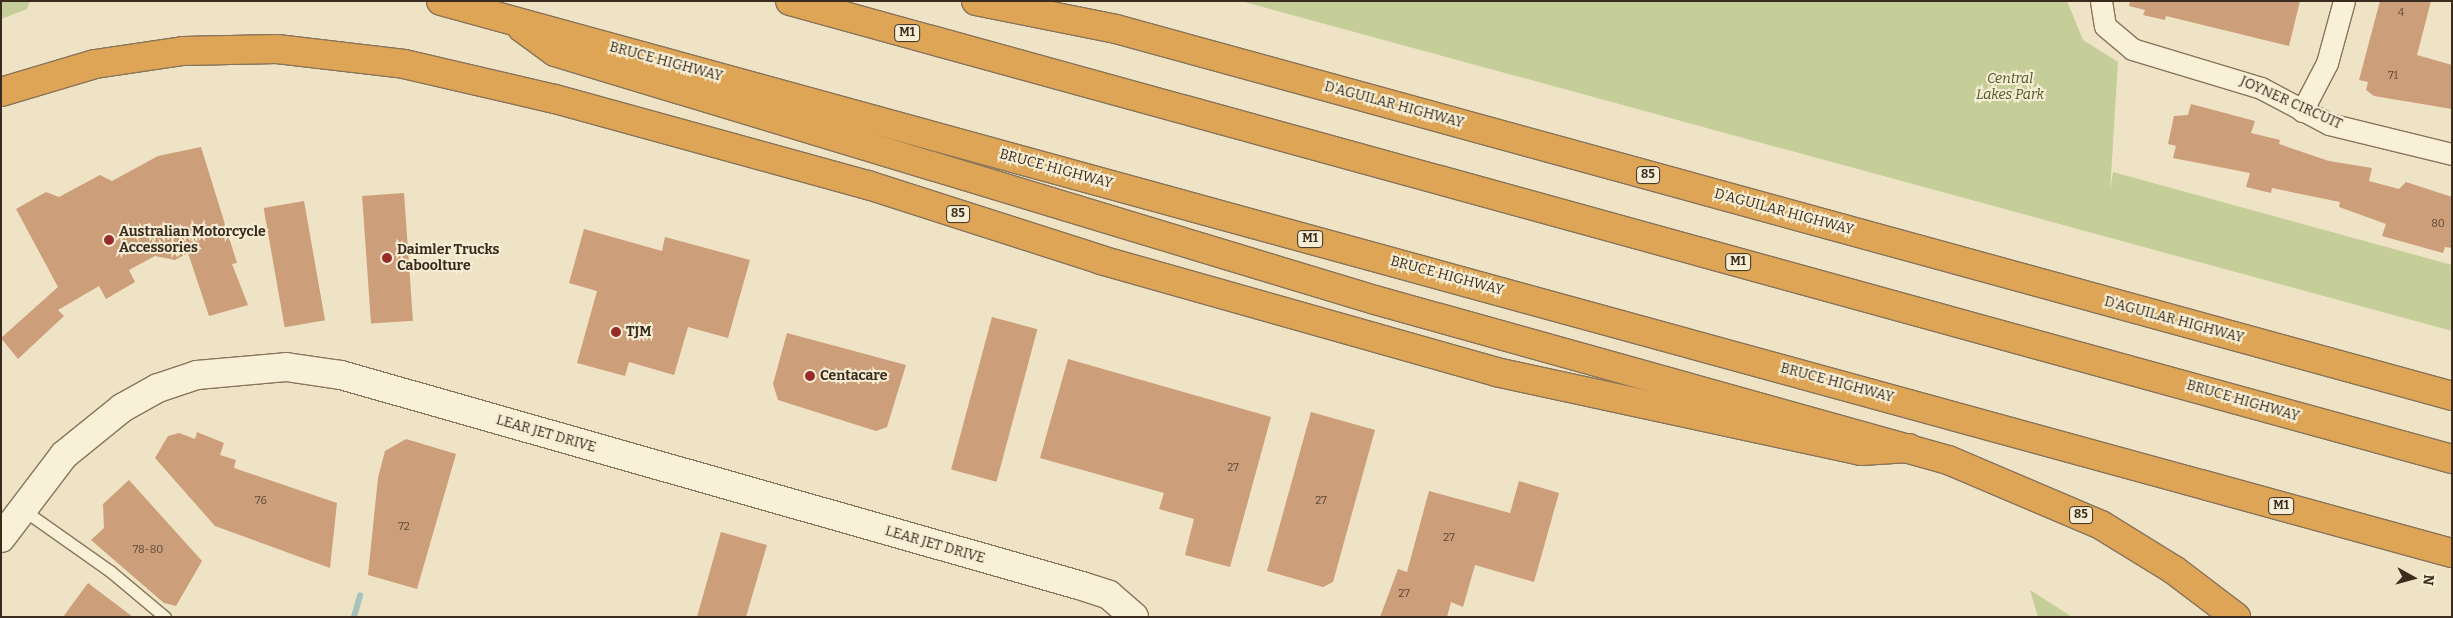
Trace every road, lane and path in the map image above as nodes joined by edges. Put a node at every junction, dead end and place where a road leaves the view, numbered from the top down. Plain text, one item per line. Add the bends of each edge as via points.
1 (441, 1) edge
2 (790, 1) edge
3 (976, 1) edge
4 (1038, 1) edge
5 (2101, 1) edge
6 (2344, 1) edge
7 (509, 18) junction
8 (1116, 29) junction
9 (1, 92) edge
10 (2302, 110) junction
11 (2452, 154) edge
12 (2452, 396) edge
13 (1909, 448) junction
14 (2452, 459) edge
15 (22, 509) junction
16 (1, 538) edge
17 (2452, 553) edge
18 (165, 617) edge
19 (1134, 617) edge
20 (2236, 617) edge

1 - 7 highway, BRUCE HIGHWAY / M1
2 - 14 highway, BRUCE HIGHWAY / M1
3 - 8 highway
4 - 8 highway, 85 via 1085,14
5 - 10 street, JOYNER CIRCUIT via 2105,26 2122,45 2246,82
6 - 10 street via 2327,63
7 - 13 highway via 555,52 1376,300
7 - 17 highway, BRUCE HIGHWAY / M1
8 - 12 highway, D'AGUILAR HIGHWAY / 85
9 - 13 highway, 85 via 94,64 183,51 277,49 404,64 555,100 858,183 1101,260 1496,372 1861,451
10 - 11 street, JOYNER CIRCUIT via 2329,124
13 - 20 highway, 85 via 1998,478 2101,525 2174,570
15 - 16 street, LEAR JET DRIVE
15 - 18 lane via 104,566
15 - 19 street, LEAR JET DRIVE via 77,442 141,396 219,371 292,368 341,375 1100,591 1117,600

